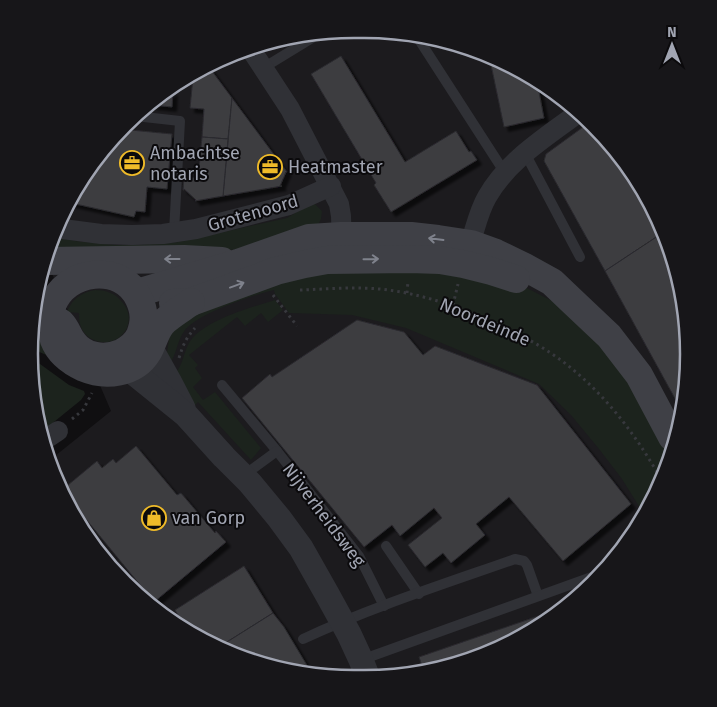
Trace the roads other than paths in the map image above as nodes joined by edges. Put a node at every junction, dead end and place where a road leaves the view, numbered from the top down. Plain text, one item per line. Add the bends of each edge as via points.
1 (307, 41) edge
2 (421, 43) edge
3 (254, 54) edge
4 (263, 68) junction
5 (144, 117) edge
6 (573, 117) edge
7 (525, 154) junction
8 (504, 173) junction
9 (331, 186) junction
10 (64, 229) edge
11 (174, 232) junction
12 (342, 248) junction
13 (467, 254) junction
14 (580, 258) dead end
15 (51, 261) edge
16 (238, 263) junction
17 (45, 312) edge
18 (146, 324) junction
19 (129, 369) junction
20 (222, 385) dead end
21 (186, 415) junction
22 (670, 432) edge
23 (277, 451) junction
24 (243, 476) junction
25 (386, 546) dead end
26 (584, 580) edge
27 (419, 594) junction
28 (538, 596) junction
29 (384, 606) junction
30 (343, 623) junction
31 (303, 639) dead end
32 (365, 669) edge

1 - 4 lane
2 - 8 lane
3 - 4 street
4 - 9 street via 290,109
5 - 11 lane via 180,121
6 - 7 street
7 - 8 street
7 - 14 lane
8 - 13 street via 487,197
9 - 11 street, Grotenoord via 289,205 196,230
9 - 12 street via 342,216
10 - 11 street, Grotenoord via 132,235
12 - 13 main road via 410,259 440,260
12 - 16 main road via 310,238
18 -> 12 main road via 161,325 166,319 194,314 276,271 327,260
13 - 22 main road via 501,274 573,302 609,336 639,375
16 -> 15 main road via 184,259
16 - 18 main road via 144,291
17 - 18 main road via 63,325 80,350 101,357 111,356 133,345
17 - 18 main road via 78,278 104,274 128,284
17 - 19 main road via 55,343 74,364 99,373
18 - 19 main road via 147,354
18 - 21 street
19 - 21 street
20 - 23 lane, Nijverheidsweg
21 - 24 street
23 - 24 lane, Nijverheidsweg
23 - 29 lane, Nijverheidsweg via 359,556
24 - 30 street via 301,548
25 - 27 lane, Nijverheidsweg
26 - 28 lane
27 - 28 lane via 515,559 524,560 528,565
27 - 29 lane
28 - 32 lane
29 - 30 lane
30 - 31 lane
30 - 32 street

